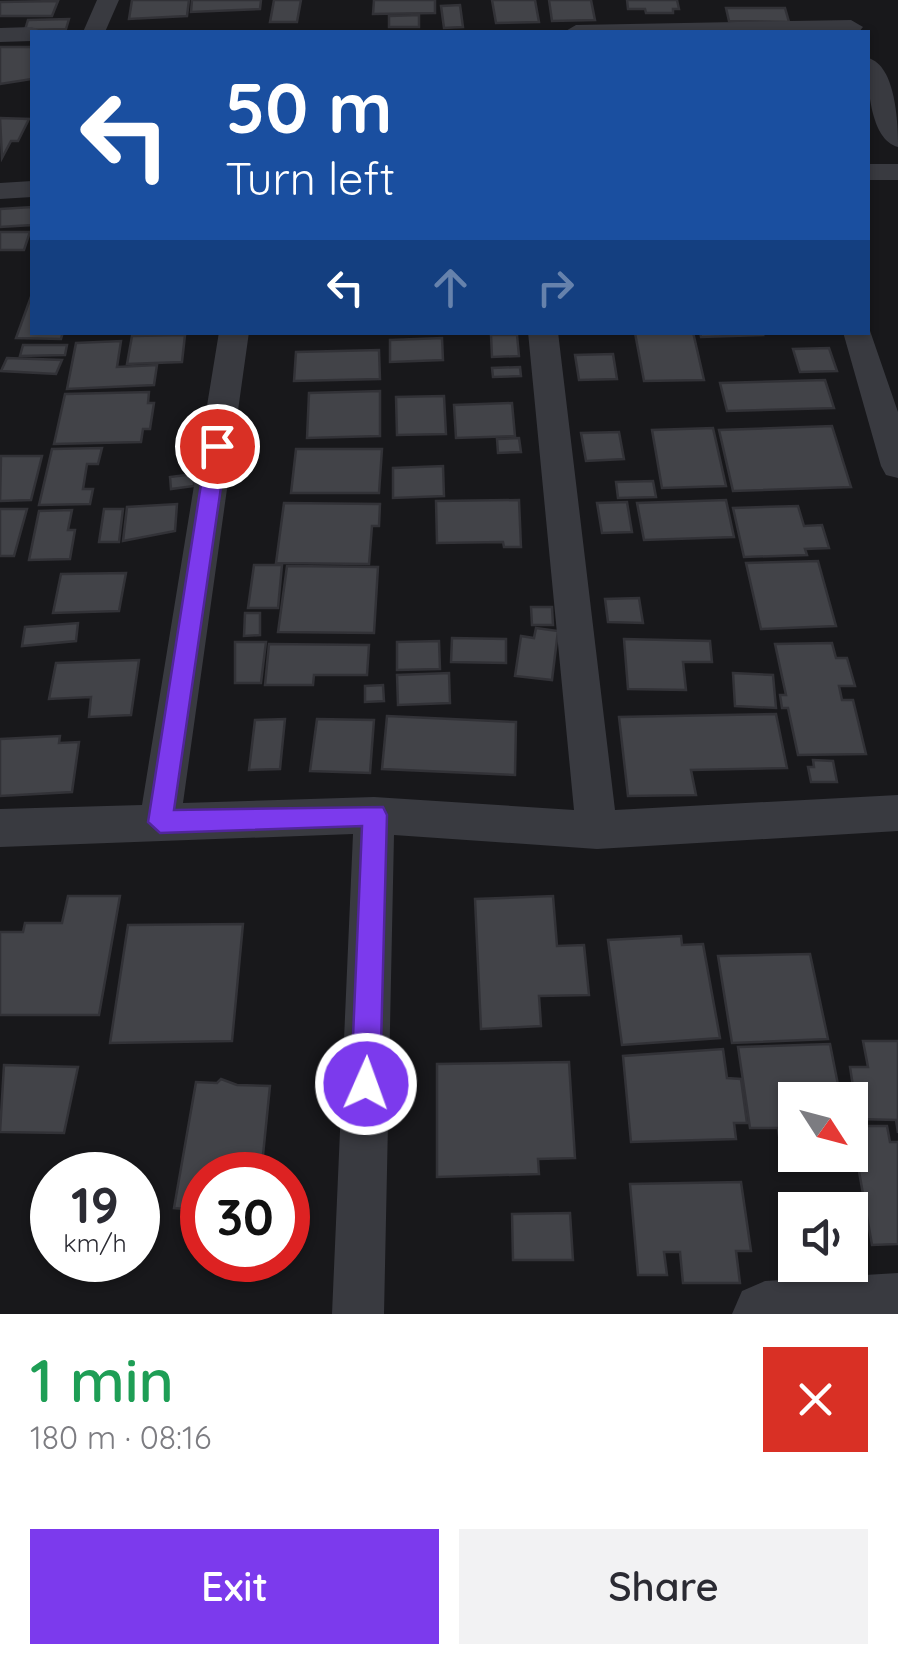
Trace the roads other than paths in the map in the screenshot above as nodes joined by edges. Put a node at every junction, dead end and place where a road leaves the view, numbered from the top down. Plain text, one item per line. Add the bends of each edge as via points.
1 (108, 0) edge
2 (841, 0) edge
3 (95, 30) edge
4 (853, 30) edge
5 (30, 34) edge
6 (0, 35) edge
7 (870, 70) edge
8 (898, 138) edge
9 (870, 172) edge
10 (898, 172) edge
11 (30, 189) edge
12 (0, 191) edge
13 (234, 335) edge
14 (543, 335) edge
15 (859, 335) edge
16 (898, 466) edge
17 (898, 813) edge
18 (374, 815) junction
19 (160, 822) junction
20 (0, 828) edge
21 (596, 830) junction
22 (898, 1306) edge
23 (358, 1314) edge
24 (766, 1314) edge

1 - 3 street
2 - 4 street
5 - 6 street
7 - 8 street
9 - 10 street
11 - 12 street
13 - 19 street
14 - 21 street
15 - 16 street
17 - 21 street
18 - 19 street
18 - 21 street
18 - 23 street
19 - 20 street
22 - 24 street

